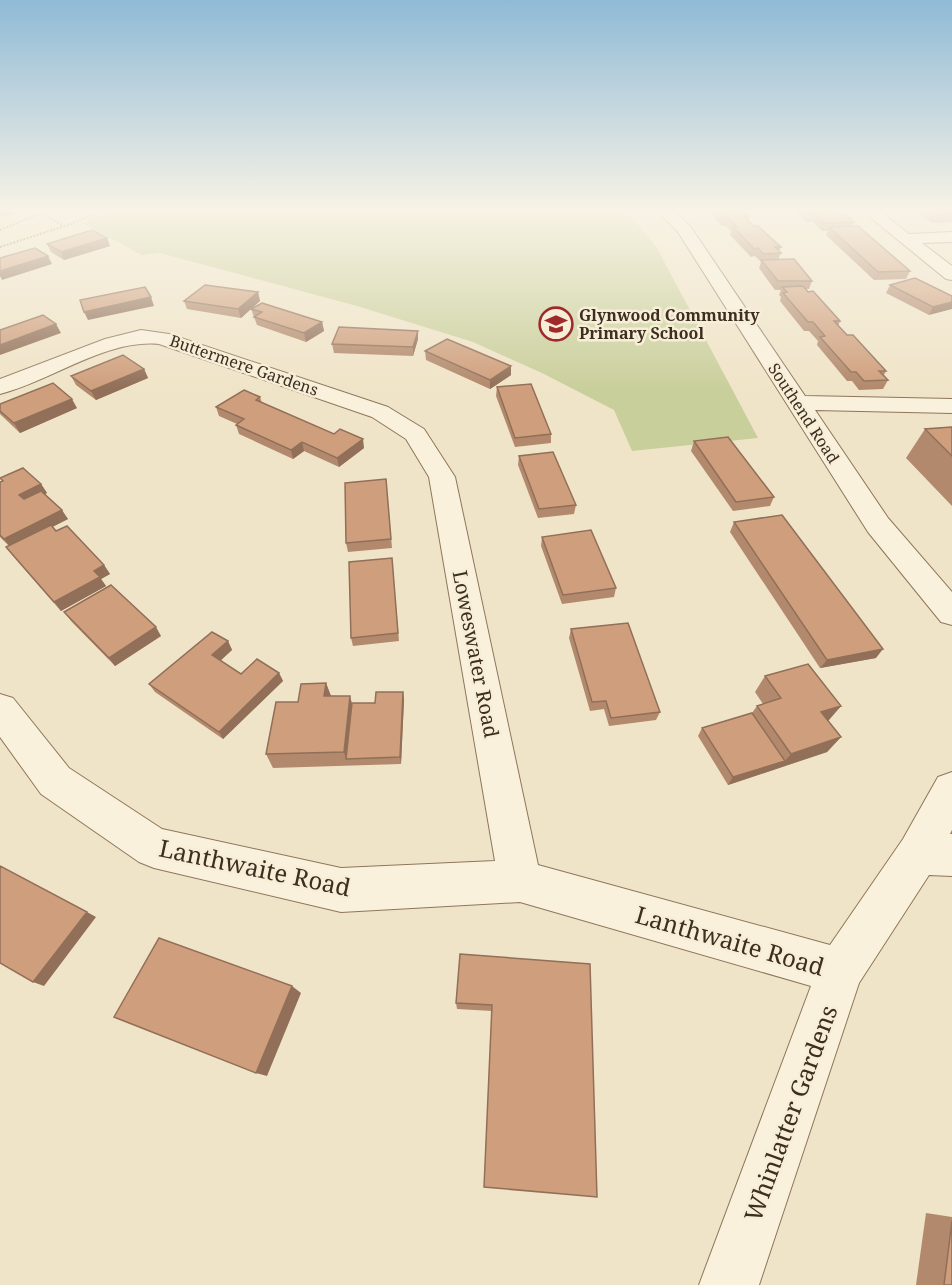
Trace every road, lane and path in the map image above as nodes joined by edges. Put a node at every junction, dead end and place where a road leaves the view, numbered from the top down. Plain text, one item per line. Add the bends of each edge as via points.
1 (710, 269) edge
2 (0, 387) edge
3 (798, 404) junction
4 (952, 406) edge
5 (415, 434) joint
6 (952, 613) edge
7 (0, 709) edge
8 (952, 790) edge
9 (935, 855) edge
10 (520, 881) junction
11 (840, 971) junction
12 (729, 1285) edge

1 - 3 street, Southend Road
2 - 5 street, Buttermere Gardens via 112,343 141,336 162,338 380,412
3 - 4 street
3 - 6 street, Southend Road via 878,525
5 - 10 street, Loweswater Road via 442,477
7 - 10 street, Lanthwaite Road via 55,781 154,848 341,890
8 - 9 street, Whinlatter Gardens
9 - 11 street, Whinlatter Gardens
10 - 11 street, Lanthwaite Road
11 - 12 street, Whinlatter Gardens

